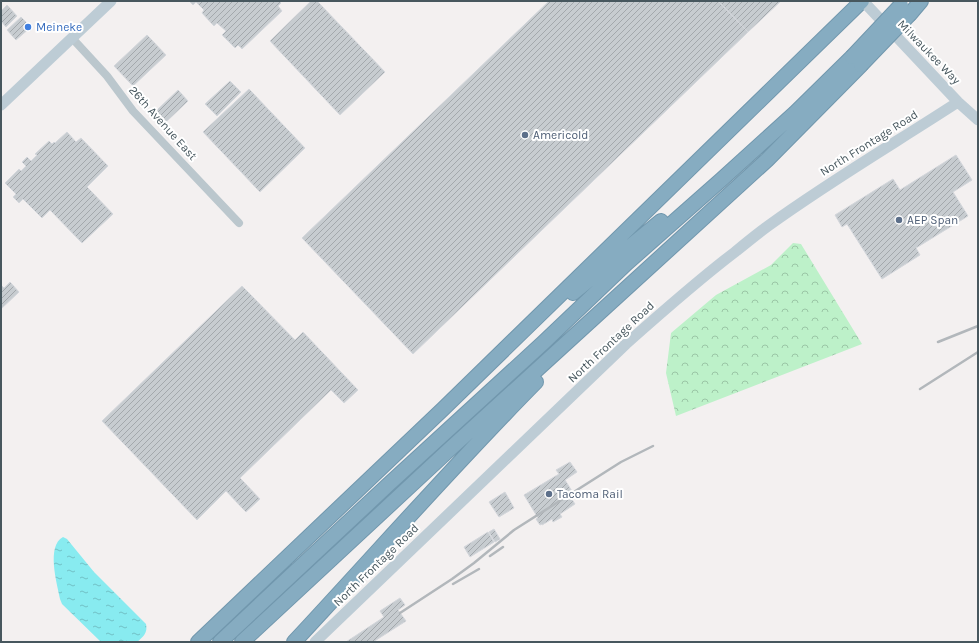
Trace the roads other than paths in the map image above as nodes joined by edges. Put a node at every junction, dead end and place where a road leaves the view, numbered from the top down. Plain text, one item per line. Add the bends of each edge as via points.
1 (110, 1) edge
2 (862, 1) edge
3 (921, 1) edge
4 (905, 7) edge
5 (72, 38) junction
6 (857, 61) junction
7 (958, 102) junction
8 (1, 105) edge
9 (795, 113) junction
10 (978, 120) edge
11 (239, 223) dead end
12 (670, 247) junction
13 (443, 409) junction
14 (198, 642) edge
15 (220, 642) edge
16 (242, 642) edge
17 (294, 642) edge
18 (315, 642) edge

1 - 5 street
2 - 7 street, Milwaukee Way
2 - 13 highway
3 - 4 highway
4 - 6 highway, bridge
5 - 8 street
5 - 11 street, 26th Avenue East via 107,76 133,111
6 - 9 highway
6 - 12 highway via 767,160
7 - 10 street, Milwaukee Way
7 - 18 street, North Frontage Road via 767,226 671,304
9 - 13 highway via 564,301
9 - 15 highway via 627,264
12 - 16 highway
12 - 17 highway via 501,418
13 - 14 highway

